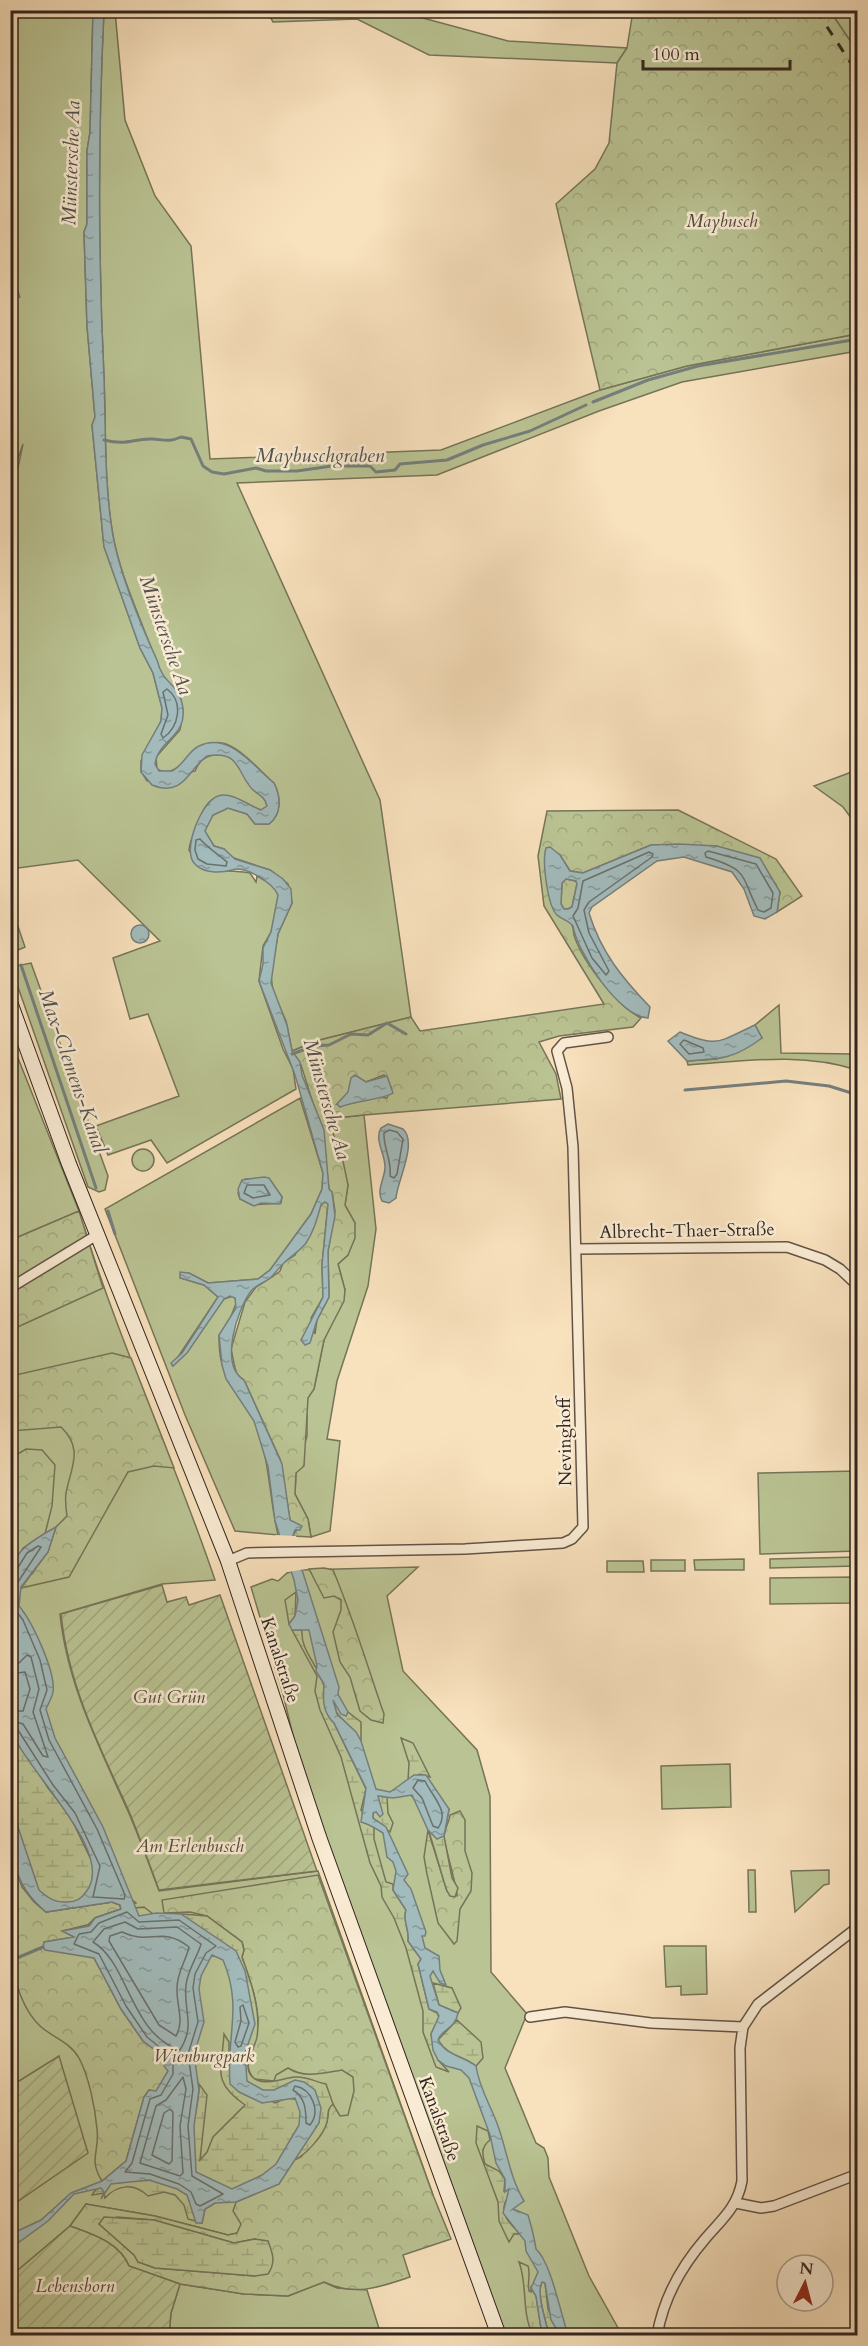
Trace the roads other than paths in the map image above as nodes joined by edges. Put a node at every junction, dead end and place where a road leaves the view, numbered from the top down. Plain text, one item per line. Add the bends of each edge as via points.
1 (10, 1002) edge
2 (608, 1037) dead end
3 (97, 1235) junction
4 (576, 1249) junction
5 (858, 1286) edge
6 (10, 1288) edge
7 (228, 1561) junction
8 (858, 1927) edge
9 (530, 2017) dead end
10 (743, 2027) junction
11 (858, 2174) edge
12 (736, 2203) junction
13 (499, 2336) edge
14 (657, 2336) edge

1 - 3 main road, Kanalstraße
2 - 4 street, Nevinghoff via 564,1043 557,1051 570,1105
3 - 6 street
3 - 7 main road, Kanalstraße
4 - 5 street, Albrecht-Thaer-Straße via 787,1247 825,1260
4 - 7 street, Nevinghoff via 584,1515 578,1534 563,1543 315,1554 247,1553
7 - 13 main road, Kanalstraße via 322,1846
8 - 10 street via 758,2004
9 - 10 street via 566,2012 651,2023
10 - 12 street via 742,2181
11 - 12 street via 774,2206 761,2208
12 - 14 street via 680,2272 666,2301

